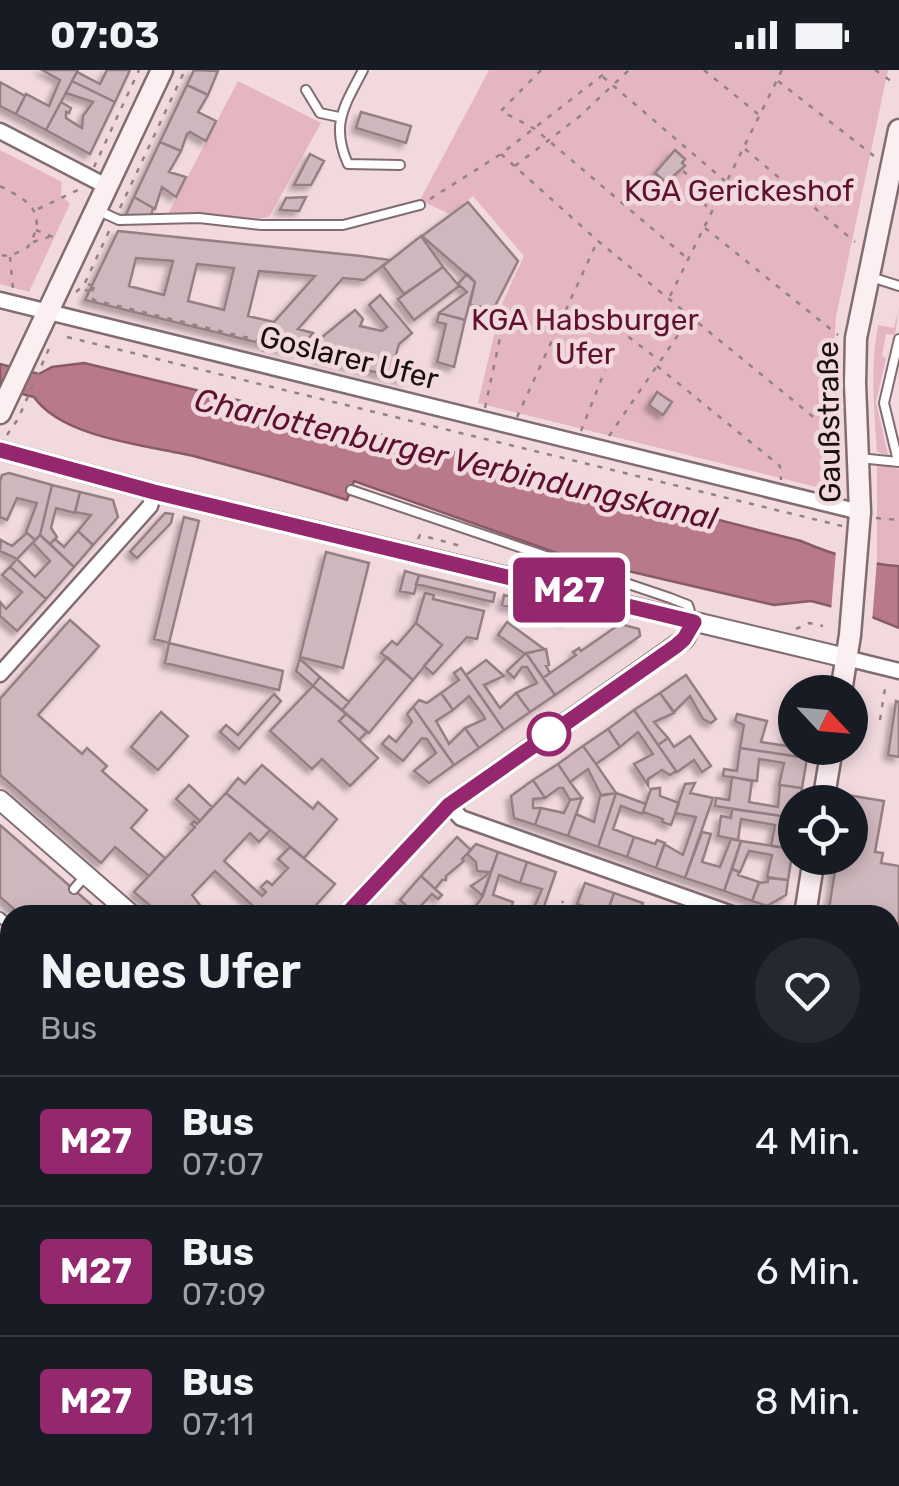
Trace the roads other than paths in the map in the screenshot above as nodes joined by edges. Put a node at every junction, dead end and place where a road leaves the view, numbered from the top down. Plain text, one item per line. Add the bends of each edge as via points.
1 (162, 70) edge
2 (363, 70) edge
3 (306, 90) dead end
4 (339, 117) junction
5 (899, 130) edge
6 (0, 131) edge
7 (400, 165) dead end
8 (106, 186) junction
9 (420, 205) road end
10 (94, 210) junction
11 (867, 276) junction
12 (899, 286) edge
13 (0, 300) edge
14 (44, 336) junction
15 (899, 339) edge
16 (9, 416) edge
17 (4, 442) edge
18 (858, 458) junction
19 (898, 462) edge
20 (351, 490) dead end
21 (154, 492) junction
22 (868, 515) junction
23 (694, 622) junction
24 (846, 658) junction
25 (893, 670) edge
26 (0, 674) edge
27 (844, 675) edge
28 (0, 800) edge
29 (449, 805) junction
30 (811, 875) edge
31 (116, 905) edge
32 (355, 905) edge
33 (706, 905) edge
34 (807, 905) edge

1 - 8 main road
2 - 4 lane
3 - 4 lane via 320,113
4 - 7 lane via 348,164
5 - 11 main road, Gaußstraße
6 - 8 street
8 - 10 main road
9 - 10 lane via 343,225 115,218
10 - 14 main road
11 - 12 lane
11 - 18 main road, Gaußstraße via 855,360
13 - 14 street, Goslarer Ufer
14 - 16 main road
14 - 22 street, Goslarer Ufer
15 - 19 lane via 884,404
17 - 21 street
18 - 19 lane
18 - 22 main road, Gaußstraße
20 - 23 lane via 670,598 688,606
21 - 23 street
21 - 26 street via 150,506
22 - 24 main road, Gaußstraße via 851,532
23 - 24 street
23 - 29 street via 676,646
24 - 25 street
24 - 27 main road, Gaußstraße
28 - 31 street via 80,882
29 - 32 street
29 - 33 street via 462,818
30 - 34 main road

